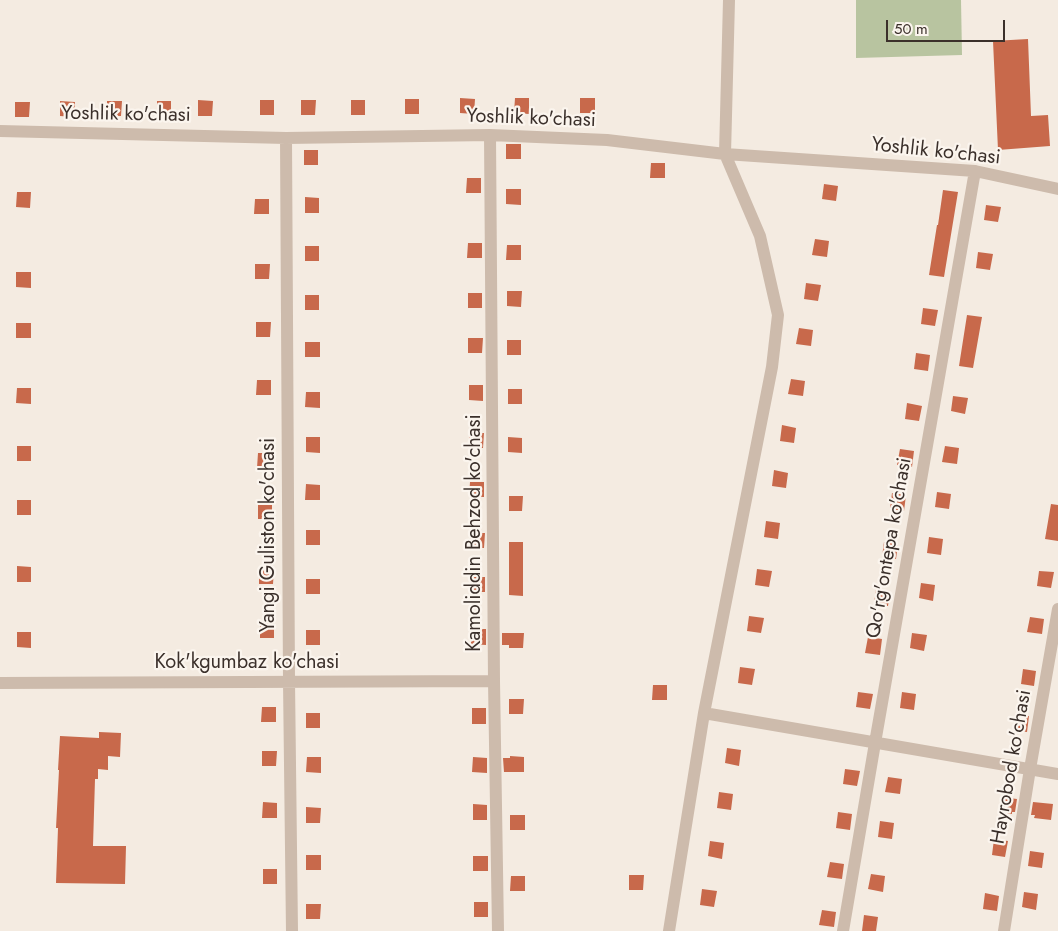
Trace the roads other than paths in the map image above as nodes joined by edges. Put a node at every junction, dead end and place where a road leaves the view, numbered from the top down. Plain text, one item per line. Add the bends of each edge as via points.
1 (729, 0) edge
2 (0, 131) edge
3 (490, 135) junction
4 (286, 138) junction
5 (725, 154) junction
6 (975, 171) junction
7 (1058, 189) edge
8 (1058, 609) edge
9 (289, 681) junction
10 (494, 681) junction
11 (0, 682) edge
12 (704, 713) junction
13 (875, 743) junction
14 (1030, 769) junction
15 (1058, 774) edge
16 (292, 931) edge
17 (498, 931) edge
18 (669, 931) edge
19 (843, 931) edge
20 (1004, 931) edge

1 - 5 street
2 - 4 street, Yoshlik ko'chasi
3 - 4 street, Yoshlik ko'chasi
3 - 5 street, Yoshlik ko'chasi via 607,140
3 - 10 street, Kamoliddin Behzod ko'chasi
4 - 9 street, Yangi Guliston ko'chasi
5 - 6 street, Yoshlik ko'chasi
5 - 12 street via 760,236 778,315 772,367
6 - 7 street, Yoshlik ko'chasi
6 - 13 street, Qo'rg'ontepa ko'chasi
8 - 14 street, Hayrobod ko'chasi
9 - 10 street, Kok'kgumbaz ko'chasi
9 - 11 street, Kok'kgumbaz ko'chasi
9 - 16 street, Yangi Guliston ko'chasi
10 - 17 street, Kamoliddin Behzod ko'chasi
12 - 13 street
12 - 18 street
13 - 14 street
13 - 19 street, Qo'rg'ontepa ko'chasi
14 - 15 street
14 - 20 street, Hayrobod ko'chasi

